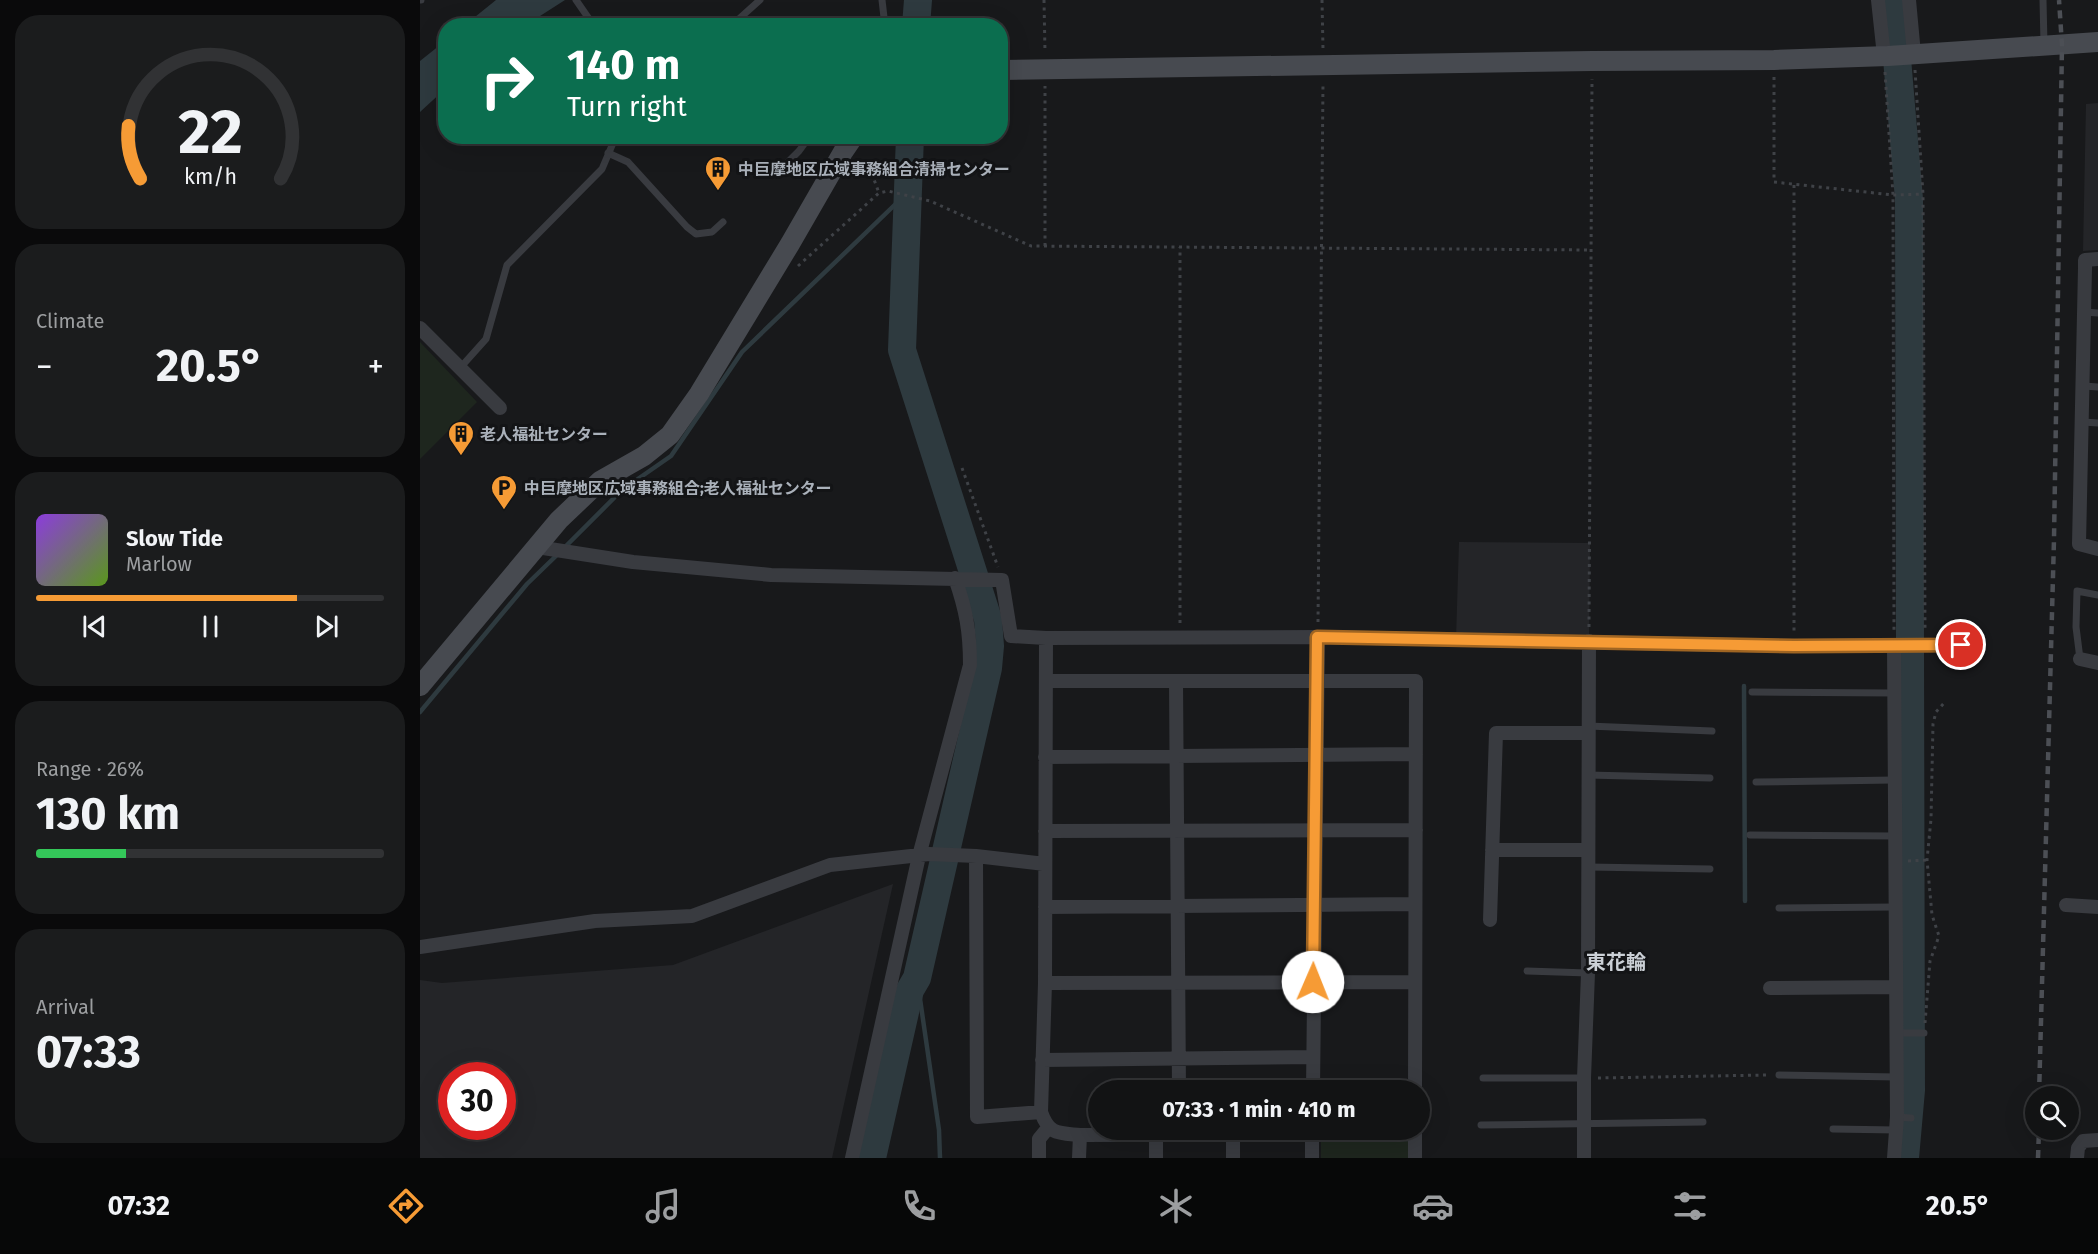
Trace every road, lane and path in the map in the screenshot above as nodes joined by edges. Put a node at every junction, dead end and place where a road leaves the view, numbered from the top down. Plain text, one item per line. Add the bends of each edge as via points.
1 (576, 0) edge
2 (760, 0) edge
3 (882, 0) edge
4 (1044, 0) edge
5 (1322, 0) edge
6 (1878, 0) edge
7 (1910, 0) edge
8 (2043, 0) edge
9 (589, 18) edge
10 (740, 18) edge
11 (884, 18) edge
12 (2098, 42) edge
13 (2044, 46) junction
14 (1898, 55) junction
15 (1774, 60) junction
16 (1592, 61) junction
17 (1323, 64) junction
18 (1008, 70) edge
19 (1045, 70) junction
20 (612, 144) edge
21 (804, 144) edge
22 (849, 144) edge
23 (608, 153) junction
24 (783, 167) dead end
25 (1794, 185) junction
26 (879, 193) junction
27 (1923, 194) junction
28 (1893, 195) junction
29 (723, 222) dead end
30 (1045, 246) junction
31 (1180, 247) junction
32 (1320, 249) junction
33 (1591, 250) junction
34 (2098, 259) edge
35 (769, 279) junction
36 (2091, 312) edge
37 (420, 328) edge
38 (460, 368) junction
39 (2084, 386) junction
40 (2098, 387) edge
41 (500, 408) dead end
42 (2083, 422) junction
43 (2098, 423) edge
44 (962, 468) dead end
45 (537, 548) junction
46 (2098, 549) edge
47 (960, 578) junction
48 (1002, 580) junction
49 (2098, 595) edge
50 (1180, 637) junction
51 (1317, 637) junction
52 (1046, 638) junction
53 (1589, 641) junction
54 (1897, 645) junction
55 (1925, 645) junction
56 (1961, 645) dead end
57 (1794, 646) junction
58 (2080, 659) joint
59 (2098, 663) edge
60 (1046, 681) junction
61 (1176, 681) junction
62 (1317, 681) junction
63 (420, 686) edge
64 (1752, 692) dead end
65 (1894, 693) junction
66 (1944, 703) dead end
67 (1588, 730) junction
68 (1712, 731) dead end
69 (1416, 754) junction
70 (1177, 755) junction
71 (1315, 755) junction
72 (1045, 757) junction
73 (1588, 775) junction
74 (1710, 778) dead end
75 (1894, 780) junction
76 (1756, 782) dead end
77 (1315, 830) junction
78 (1416, 830) junction
79 (1045, 831) junction
80 (1177, 831) junction
81 (1750, 835) dead end
82 (1895, 836) junction
83 (1492, 850) junction
84 (1588, 850) junction
85 (924, 855) junction
86 (976, 856) junction
87 (1927, 860) junction
88 (1908, 861) dead end
89 (1045, 864) junction
90 (1588, 867) junction
91 (1710, 869) dead end
92 (1416, 904) junction
93 (1314, 905) junction
94 (2066, 905) dead end
95 (1178, 906) junction
96 (1045, 907) junction
97 (1895, 907) junction
98 (2098, 907) edge
99 (1779, 908) dead end
100 (1490, 920) dead end
101 (420, 947) edge
102 (1527, 971) dead end
103 (1588, 973) junction
104 (1313, 982) junction
105 (1415, 982) junction
106 (1045, 983) junction
107 (1178, 983) junction
108 (1896, 987) junction
109 (1770, 988) dead end
110 (1897, 1033) junction
111 (1924, 1033) joint
112 (1313, 1057) junction
113 (1178, 1058) junction
114 (1042, 1060) junction
115 (1779, 1075) joint
116 (1897, 1077) junction
117 (1483, 1078) dead end
118 (1584, 1078) junction
119 (1179, 1080) edge
120 (1313, 1080) edge
121 (1415, 1080) edge
122 (1041, 1112) junction
123 (1911, 1118) dead end
124 (1703, 1122) dead end
125 (1898, 1122) junction
126 (1584, 1123) junction
127 (1481, 1125) dead end
128 (1048, 1128) junction
129 (1833, 1129) dead end
130 (1080, 1135) junction
131 (1088, 1135) edge
132 (1156, 1140) edge
133 (1233, 1140) edge
134 (1312, 1140) edge
135 (1415, 1140) edge
136 (2098, 1140) edge
137 (852, 1158) edge
138 (1039, 1158) edge
139 (1079, 1158) edge
140 (1156, 1158) edge
141 (1233, 1158) edge
142 (1312, 1158) edge
143 (1415, 1158) edge
144 (1584, 1158) edge
145 (1893, 1158) edge
146 (2077, 1158) edge

1 - 9 lane
2 - 10 lane
3 - 11 lane
4 - 19 path
5 - 17 path
6 - 14 street
7 - 14 street
8 - 13 lane
12 - 13 street
13 - 14 street
14 - 15 street
14 - 27 path
14 - 28 path
15 - 16 street
15 - 25 path via 1774,182
16 - 17 street
16 - 33 path
17 - 19 street
17 - 32 path
18 - 19 street
19 - 30 path
20 - 23 lane
21 - 24 lane
22 - 26 path via 856,162 869,166
22 - 35 street
23 - 29 lane via 628,162 696,234 712,232
23 - 38 lane via 602,169 507,265 486,339
25 - 28 path
25 - 57 path
26 - 30 path via 888,191 930,201 1031,246
26 - 35 path via 783,280
27 - 28 path
27 - 55 path
28 - 54 path
30 - 31 path
31 - 32 path
31 - 50 path
32 - 33 path
32 - 51 path
33 - 53 path
34 - 36 street via 2085,260
35 - 45 street via 670,435 644,456 600,481 559,520
36 - 39 street
37 - 38 street
38 - 41 street
39 - 40 lane
39 - 42 street
42 - 43 lane
42 - 46 street via 2079,544
44 - 48 path
45 - 47 street via 771,575
45 - 63 street
47 - 48 street
47 - 85 street via 970,638 970,665
48 - 52 street via 1011,636
49 - 58 lane via 2077,591
50 - 51 street
50 - 52 street
51 - 53 street
51 - 62 street
52 - 60 street
53 - 57 street
53 - 67 street
54 - 55 street
54 - 57 street
54 - 65 street
55 - 56 street
58 - 59 street
60 - 61 street
60 - 72 street
61 - 62 street
61 - 70 street
62 - 69 street via 1416,681
62 - 71 street
64 - 65 lane
65 - 75 street
66 - 87 path via 1933,724
67 - 68 lane
67 - 73 street
67 - 83 street via 1496,733
69 - 71 street
69 - 78 street
70 - 71 street
70 - 72 street
70 - 80 street
71 - 77 street
72 - 79 street
73 - 74 lane
73 - 84 street
75 - 76 lane
75 - 82 street
77 - 78 street
77 - 80 street
77 - 93 street
78 - 92 street
79 - 80 street
79 - 89 street
80 - 95 street
81 - 82 lane
82 - 97 street
83 - 84 street
83 - 100 street
84 - 90 street
85 - 86 street
85 - 101 street via 830,865 692,916 595,921
85 - 137 street
86 - 89 street
86 - 122 street via 977,1117
87 - 88 path
87 - 111 path via 1932,915 1939,936 1930,961
89 - 96 street
90 - 91 lane
90 - 103 street
92 - 93 street
92 - 105 street
93 - 95 street
93 - 104 street
94 - 98 street
95 - 96 street
95 - 107 street
96 - 106 street
97 - 99 lane
97 - 108 street
102 - 103 lane
103 - 118 street
104 - 105 street
104 - 107 street
104 - 112 street
105 - 121 street
106 - 107 street
106 - 114 street
107 - 113 street
108 - 109 street
108 - 110 street
110 - 111 lane
110 - 116 street
112 - 113 street
112 - 120 street
113 - 114 street
113 - 119 street
114 - 122 street
115 - 116 lane
115 - 118 path
116 - 125 street
117 - 118 lane
118 - 126 street
122 - 128 street
123 - 125 lane
124 - 126 lane
125 - 129 lane
125 - 145 street
126 - 127 lane
126 - 144 street
128 - 130 street
128 - 138 street via 1039,1139
130 - 131 street
130 - 139 street
132 - 140 street
133 - 141 street
134 - 142 street
135 - 143 street
136 - 146 street via 2083,1141

